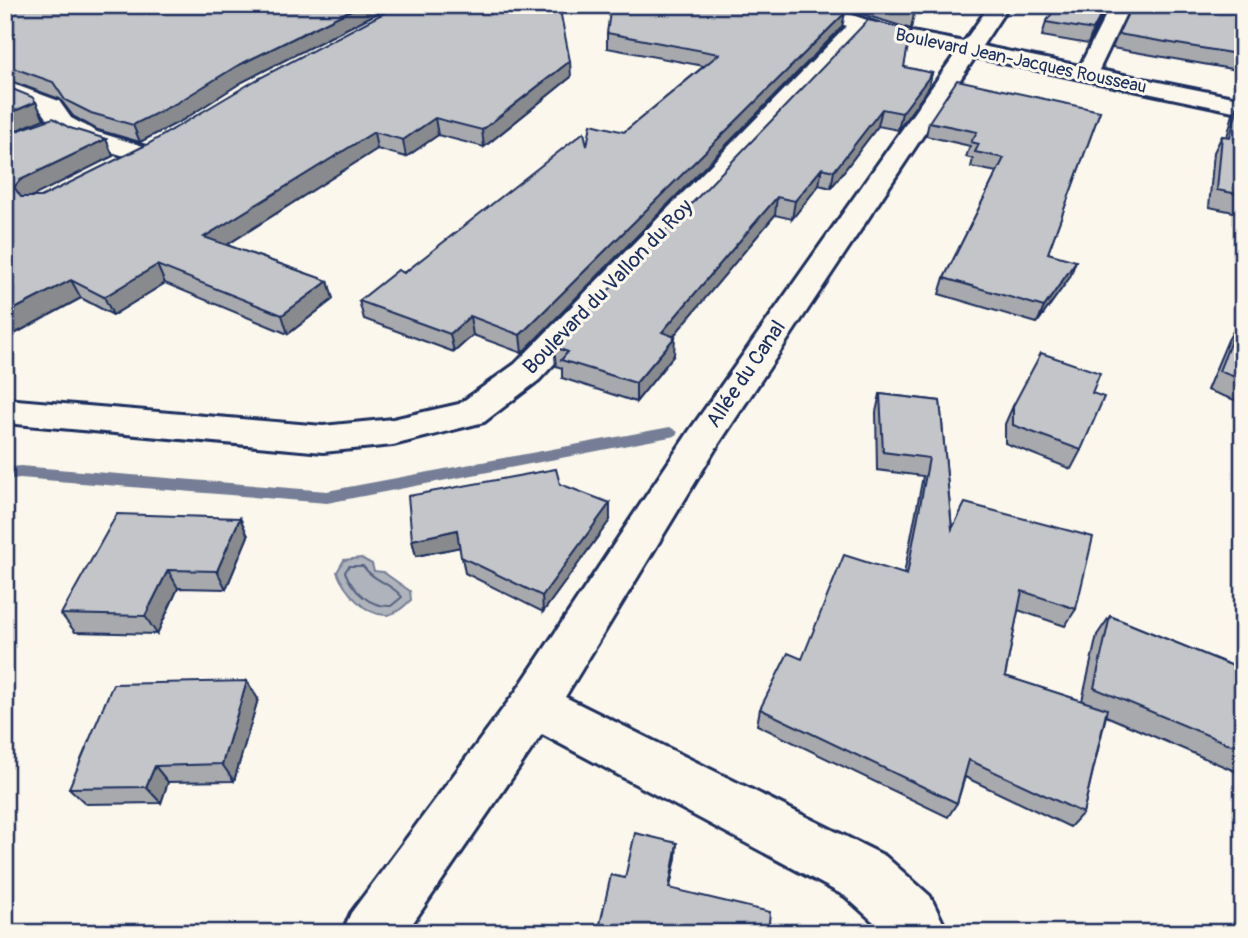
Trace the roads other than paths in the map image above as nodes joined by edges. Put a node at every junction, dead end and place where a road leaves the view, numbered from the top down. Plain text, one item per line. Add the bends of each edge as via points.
1 (802, 5) edge
2 (1000, 5) edge
3 (1121, 5) edge
4 (859, 25) junction
5 (967, 50) junction
6 (1086, 75) junction
7 (5, 88) edge
8 (1243, 106) edge
9 (119, 166) edge
10 (5, 411) edge
11 (534, 705) junction
12 (371, 933) edge
13 (919, 933) edge

1 - 4 street, Boulevard Jean-Jacques Rousseau
2 - 5 street, Allée du Canal
3 - 6 street
4 - 5 street, Boulevard Jean-Jacques Rousseau
4 - 10 street, Boulevard du Vallon du Roy via 527,372 471,413 393,432 323,439
5 - 6 street, Boulevard Jean-Jacques Rousseau
5 - 11 street, Allée du Canal via 702,439
6 - 8 street, Boulevard Jean-Jacques Rousseau
7 - 9 street via 51,106 50,127 154,148
11 - 12 street, Allée du Canal
11 - 13 street via 865,876 909,916

